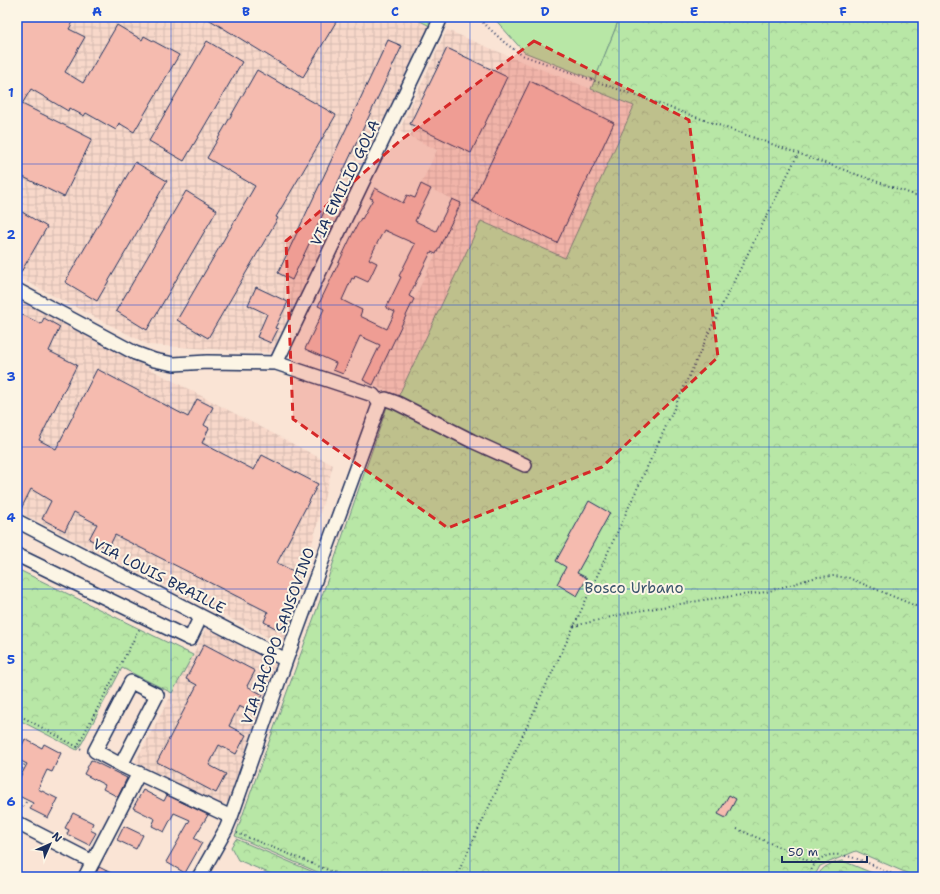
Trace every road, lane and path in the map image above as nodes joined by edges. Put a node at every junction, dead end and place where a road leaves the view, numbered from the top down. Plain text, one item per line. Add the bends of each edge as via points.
1 (441, 17) edge
2 (477, 17) edge
3 (798, 154) junction
4 (923, 198) edge
5 (17, 290) edge
6 (276, 363) junction
7 (378, 401) junction
8 (524, 465) dead end
9 (17, 521) edge
10 (17, 555) edge
11 (923, 609) edge
12 (201, 616) junction
13 (146, 617) junction
14 (574, 626) junction
15 (286, 660) junction
16 (17, 714) edge
17 (77, 748) junction
18 (84, 751) dead end
19 (25, 763) dead end
20 (121, 765) junction
21 (138, 772) junction
22 (17, 780) edge
23 (27, 800) dead end
24 (17, 806) edge
25 (17, 823) edge
26 (229, 823) junction
27 (737, 829) dead end
28 (93, 862) junction
29 (815, 864) junction
30 (86, 877) edge
31 (199, 877) edge
32 (345, 877) edge
33 (456, 877) edge
34 (808, 877) edge
35 (899, 877) edge

1 - 6 street, VIA EMILIO GOLA
2 - 3 path via 522,55
3 - 4 path
3 - 14 path via 719,310
5 - 6 street via 135,353 154,360 174,364
6 - 7 street via 373,395
7 - 8 street via 397,403
7 - 15 street, VIA JACOPO SANSOVINO
9 - 12 street, VIA LOUIS BRAILLE
10 - 13 street
11 - 14 path via 849,578 834,576 817,577 766,592 632,612
12 - 13 street via 190,639
12 - 15 street, VIA LOUIS BRAILLE
13 - 17 path
14 - 33 path
15 - 26 street, VIA JACOPO SANSOVINO
16 - 17 path
17 - 18 path
19 - 22 path
20 - 20 street via 95,751 131,682 157,696
20 - 21 street
21 - 26 street
21 - 28 street
23 - 24 path via 23,808
25 - 28 street
26 - 31 street, VIA JACOPO SANSOVINO
26 - 32 path
27 - 29 path
28 - 30 street
29 - 34 path
29 - 35 path via 827,855 852,856

